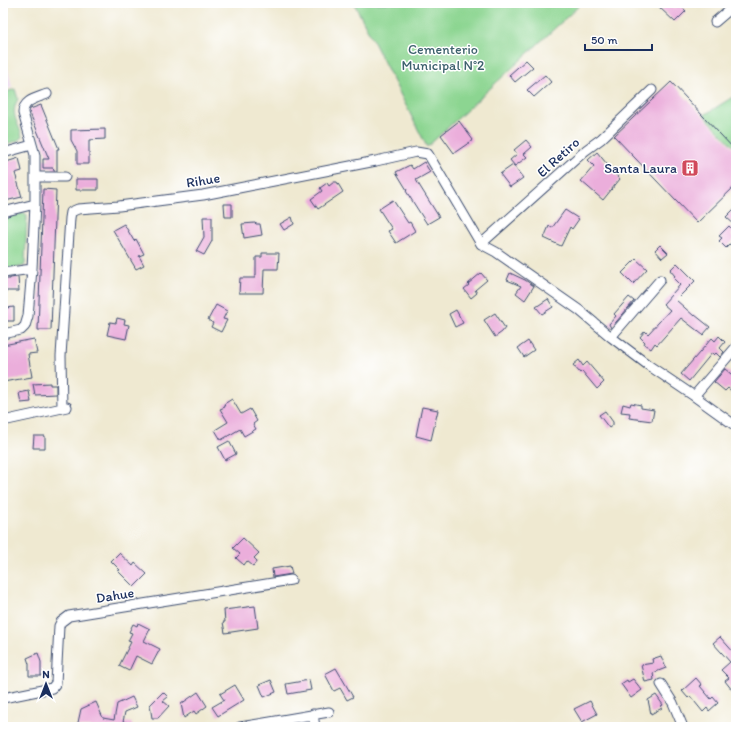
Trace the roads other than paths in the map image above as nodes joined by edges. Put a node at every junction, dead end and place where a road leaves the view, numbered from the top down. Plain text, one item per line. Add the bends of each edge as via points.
1 (736, 4) edge
2 (715, 22) dead end
3 (652, 90) dead end
4 (47, 94) dead end
5 (32, 145) junction
6 (3, 153) edge
7 (35, 177) junction
8 (65, 177) dead end
9 (35, 204) junction
10 (3, 212) edge
11 (482, 244) junction
12 (32, 269) junction
13 (3, 274) edge
14 (660, 280) dead end
15 (3, 334) edge
16 (611, 337) junction
17 (736, 347) edge
18 (694, 396) junction
19 (3, 421) edge
20 (733, 424) dead end
21 (291, 580) dead end
22 (661, 684) dead end
23 (3, 698) edge
24 (329, 712) dead end
25 (313, 714) junction
26 (240, 727) edge
27 (315, 727) edge
28 (683, 727) edge

1 - 2 street
3 - 11 street, El Retiro via 601,139
4 - 5 street via 24,105 23,113
5 - 6 street
5 - 7 street via 35,155
7 - 8 street
7 - 9 street
9 - 10 street
9 - 12 street
11 - 16 street via 579,310
11 - 19 street, Rihue via 428,154 416,152 203,195 78,209 72,212 70,218 61,356 65,407
12 - 13 street
12 - 15 street via 25,326 21,330
14 - 16 street
16 - 18 street
17 - 18 street
18 - 20 street
21 - 23 street, Dahue via 69,616 59,626 56,683 52,688
22 - 28 street via 673,703
24 - 25 street
25 - 26 street
25 - 27 street

